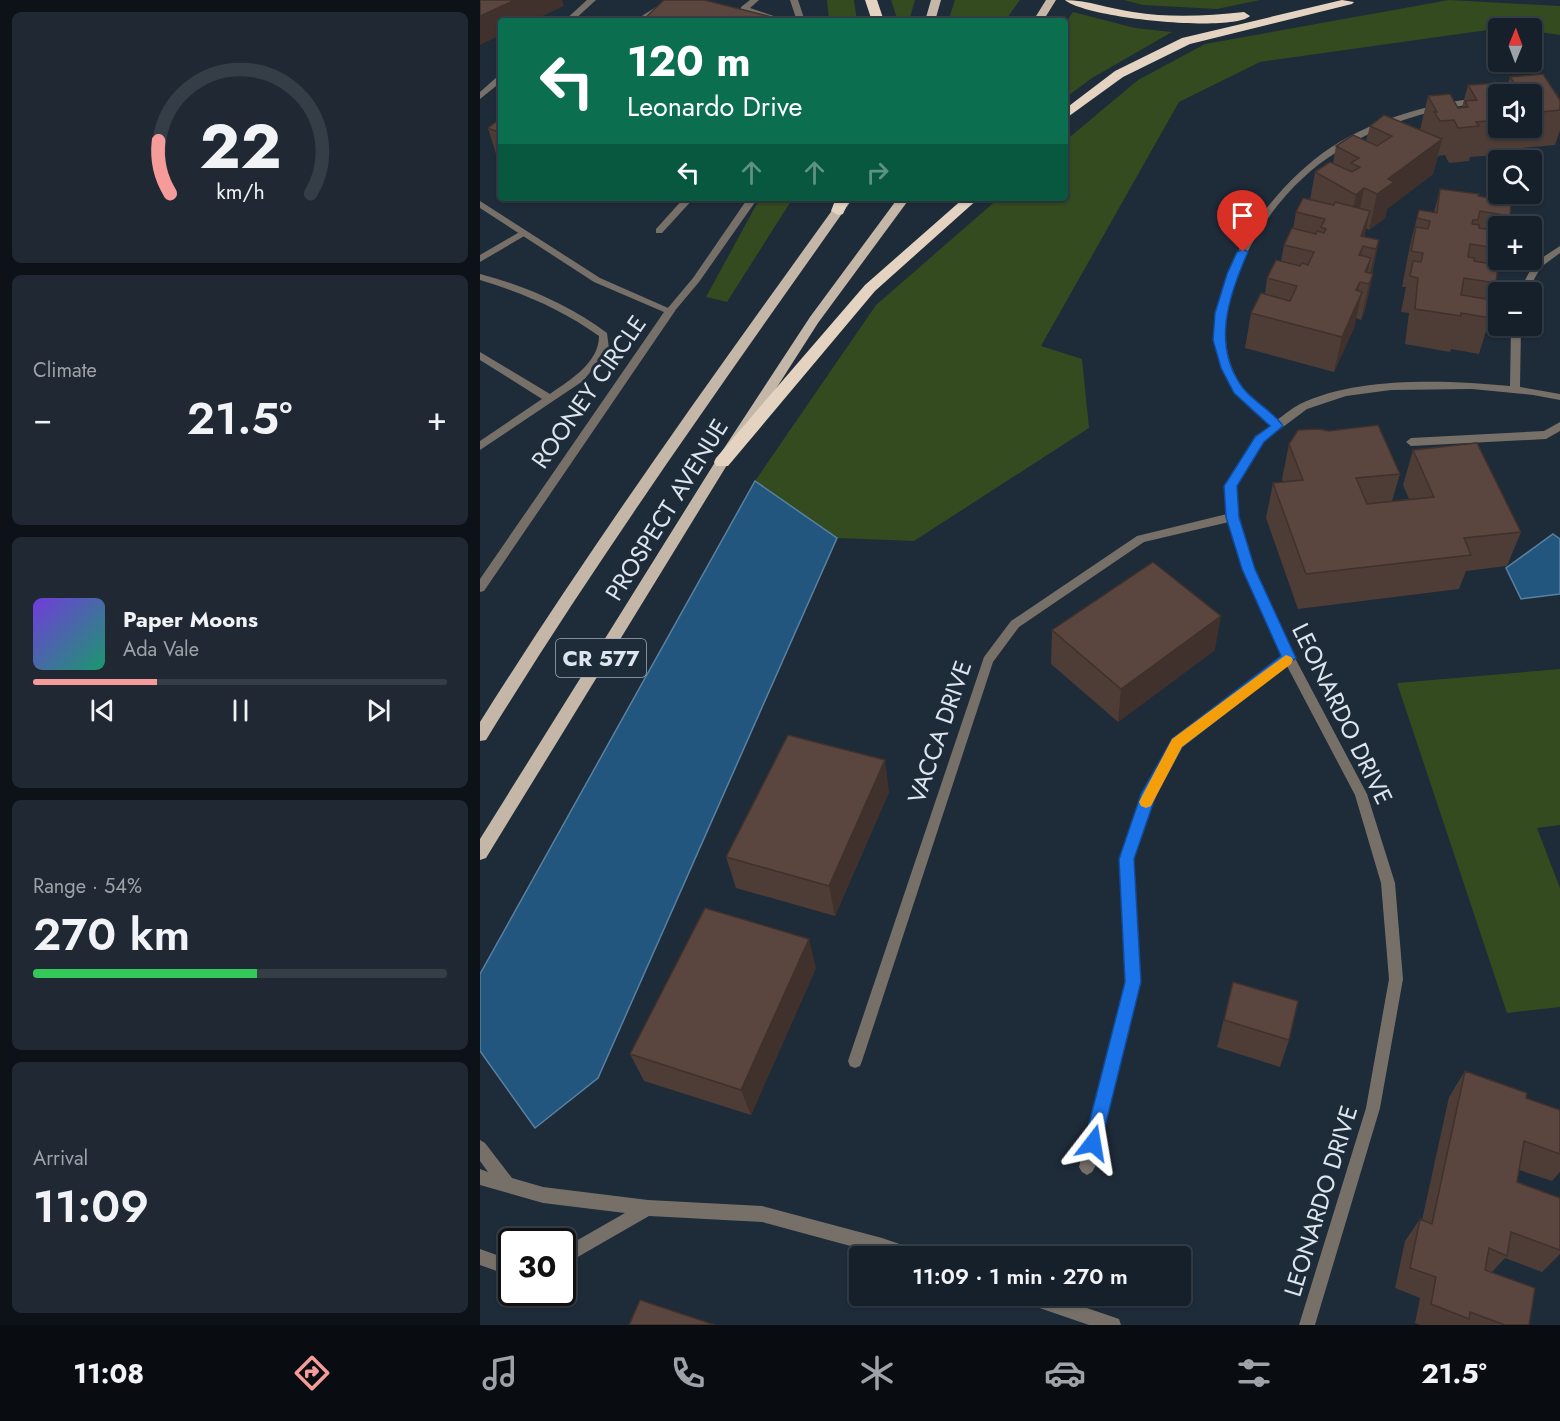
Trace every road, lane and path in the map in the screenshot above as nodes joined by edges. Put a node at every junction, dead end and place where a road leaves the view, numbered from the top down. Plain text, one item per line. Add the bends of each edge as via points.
1 (592, 0) edge
2 (672, 0) edge
3 (755, 0) edge
4 (794, 0) edge
5 (871, 0) edge
6 (936, 0) edge
7 (1051, 0) edge
8 (1071, 0) edge
9 (1354, 1) edge
10 (571, 18) edge
11 (643, 18) edge
12 (774, 18) edge
13 (800, 18) edge
14 (877, 18) edge
15 (931, 18) edge
16 (1040, 18) edge
17 (498, 81) edge
18 (480, 96) edge
19 (1488, 100) edge
20 (1068, 113) edge
21 (686, 201) edge
22 (751, 201) edge
23 (902, 201) edge
24 (969, 201) edge
25 (842, 202) edge
26 (480, 204) edge
27 (659, 231) dead end
28 (523, 233) junction
29 (1560, 249) edge
30 (480, 259) edge
31 (480, 276) edge
32 (1528, 282) edge
33 (670, 311) junction
34 (1516, 336) edge
35 (480, 355) edge
36 (1515, 390) junction
37 (1560, 397) edge
38 (550, 399) junction
39 (1277, 426) junction
40 (1560, 426) edge
41 (1411, 442) dead end
42 (484, 443) edge
43 (480, 454) edge
44 (722, 462) junction
45 (1233, 517) junction
46 (480, 588) edge
47 (1289, 658) junction
48 (480, 735) edge
49 (480, 853) edge
50 (855, 1061) dead end
51 (480, 1148) edge
52 (1087, 1167) dead end
53 (480, 1178) edge
54 (508, 1186) junction
55 (648, 1208) junction
56 (882, 1246) edge
57 (576, 1250) edge
58 (480, 1257) edge
59 (498, 1263) edge
60 (1057, 1306) edge
61 (1113, 1325) edge
62 (1307, 1325) edge

1 - 10 street
2 - 11 street
3 - 12 street via 744,9
4 - 13 street
5 - 14 highway
6 - 15 main road
7 - 16 main road
8 - 9 highway via 1131,15 1190,20
9 - 20 highway via 1186,41 1119,74
17 - 18 street
19 - 39 street via 1407,114 1340,146 1278,196 1252,231 1224,303 1219,340 1226,368 1238,390
21 - 27 street
22 - 33 street
23 - 44 main road, PROSPECT AVENUE / CR 577 via 814,320
24 - 44 highway via 870,288
25 - 48 main road, PROSPECT AVENUE / CR 577 via 666,449
26 - 28 street, ROONEY CIRCLE
28 - 30 street
28 - 33 street, ROONEY CIRCLE via 597,280
29 - 32 street via 1537,265
31 - 38 street via 519,289 604,335 604,349 579,379
33 - 46 street, ROONEY CIRCLE
34 - 36 street
35 - 38 street
36 - 37 street, LEONARDO DRIVE
36 - 39 street, LEONARDO DRIVE via 1391,387 1345,393 1303,407
38 - 42 street
39 - 45 street, LEONARDO DRIVE via 1259,440 1231,486
40 - 41 street via 1546,435
42 - 43 street
44 - 49 main road, PROSPECT AVENUE / CR 577
45 - 47 street, LEONARDO DRIVE via 1249,569
45 - 50 street, VACCA DRIVE via 1141,539 1015,624 988,660
47 - 52 street via 1177,743 1149,794 1127,859 1133,982
47 - 62 street, LEONARDO DRIVE via 1361,794 1388,883 1396,980 1373,1108
51 - 54 street
53 - 54 street
54 - 55 street via 543,1195
55 - 56 street via 762,1214
55 - 57 street
58 - 59 street
60 - 61 street

